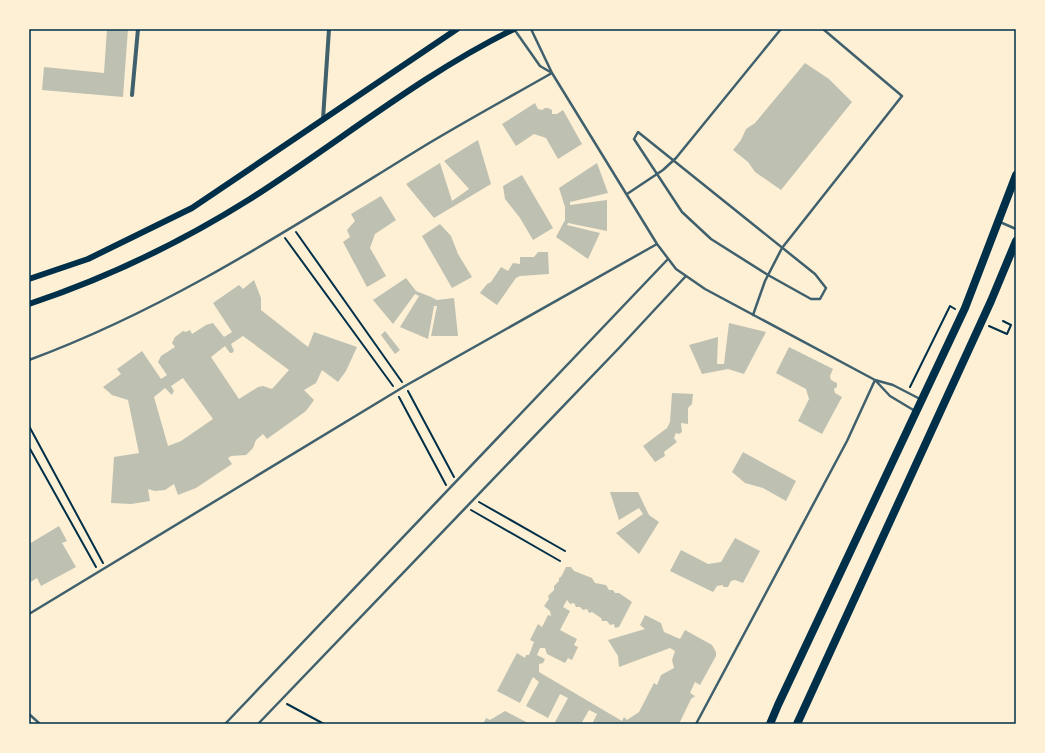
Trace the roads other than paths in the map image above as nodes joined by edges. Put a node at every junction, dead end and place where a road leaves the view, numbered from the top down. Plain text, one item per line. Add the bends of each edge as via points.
1 (138, 29) edge
2 (328, 29) edge
3 (457, 29) edge
4 (514, 29) edge
5 (531, 29) edge
6 (781, 29) edge
7 (823, 29) edge
8 (552, 73) junction
9 (132, 96) dead end
10 (323, 119) junction
11 (674, 160) junction
12 (656, 175) junction
13 (1016, 175) edge
14 (627, 194) junction
15 (999, 222) junction
16 (1016, 229) edge
17 (1016, 241) edge
18 (657, 244) junction
19 (782, 248) junction
20 (668, 259) junction
21 (768, 275) junction
22 (685, 277) junction
23 (29, 279) edge
24 (29, 304) edge
25 (752, 314) junction
26 (29, 360) edge
27 (875, 380) junction
28 (922, 400) junction
29 (917, 412) junction
30 (29, 614) edge
31 (29, 714) edge
32 (771, 722) edge
33 (40, 724) edge
34 (225, 724) edge
35 (258, 724) edge
36 (696, 724) edge
37 (797, 724) edge

1 - 9 street
2 - 10 street
3 - 10 main road
4 - 8 lane via 540,66
4 - 24 main road via 488,41 249,199 158,252 68,291
5 - 8 lane
6 - 11 lane
7 - 19 lane via 902,96
8 - 14 lane
8 - 26 lane via 422,148 293,228 166,300
10 - 23 main road via 192,208 88,259
11 - 12 lane
11 - 12 lane via 638,132 634,139
11 - 19 lane
12 - 14 lane
12 - 21 lane via 682,212 711,239
13 - 15 highway
14 - 18 lane
15 - 16 lane
15 - 28 highway via 965,308
17 - 37 highway
18 - 20 lane
18 - 30 lane via 405,386
19 - 21 lane
19 - 21 lane via 815,274 826,288 824,292 820,299 811,299
20 - 22 lane
20 - 34 lane
21 - 25 lane
22 - 25 lane
22 - 35 lane
25 - 27 lane
27 - 28 lane via 893,385
27 - 29 lane via 890,396
27 - 36 lane via 847,441
28 - 29 highway
29 - 32 highway
31 - 33 lane

